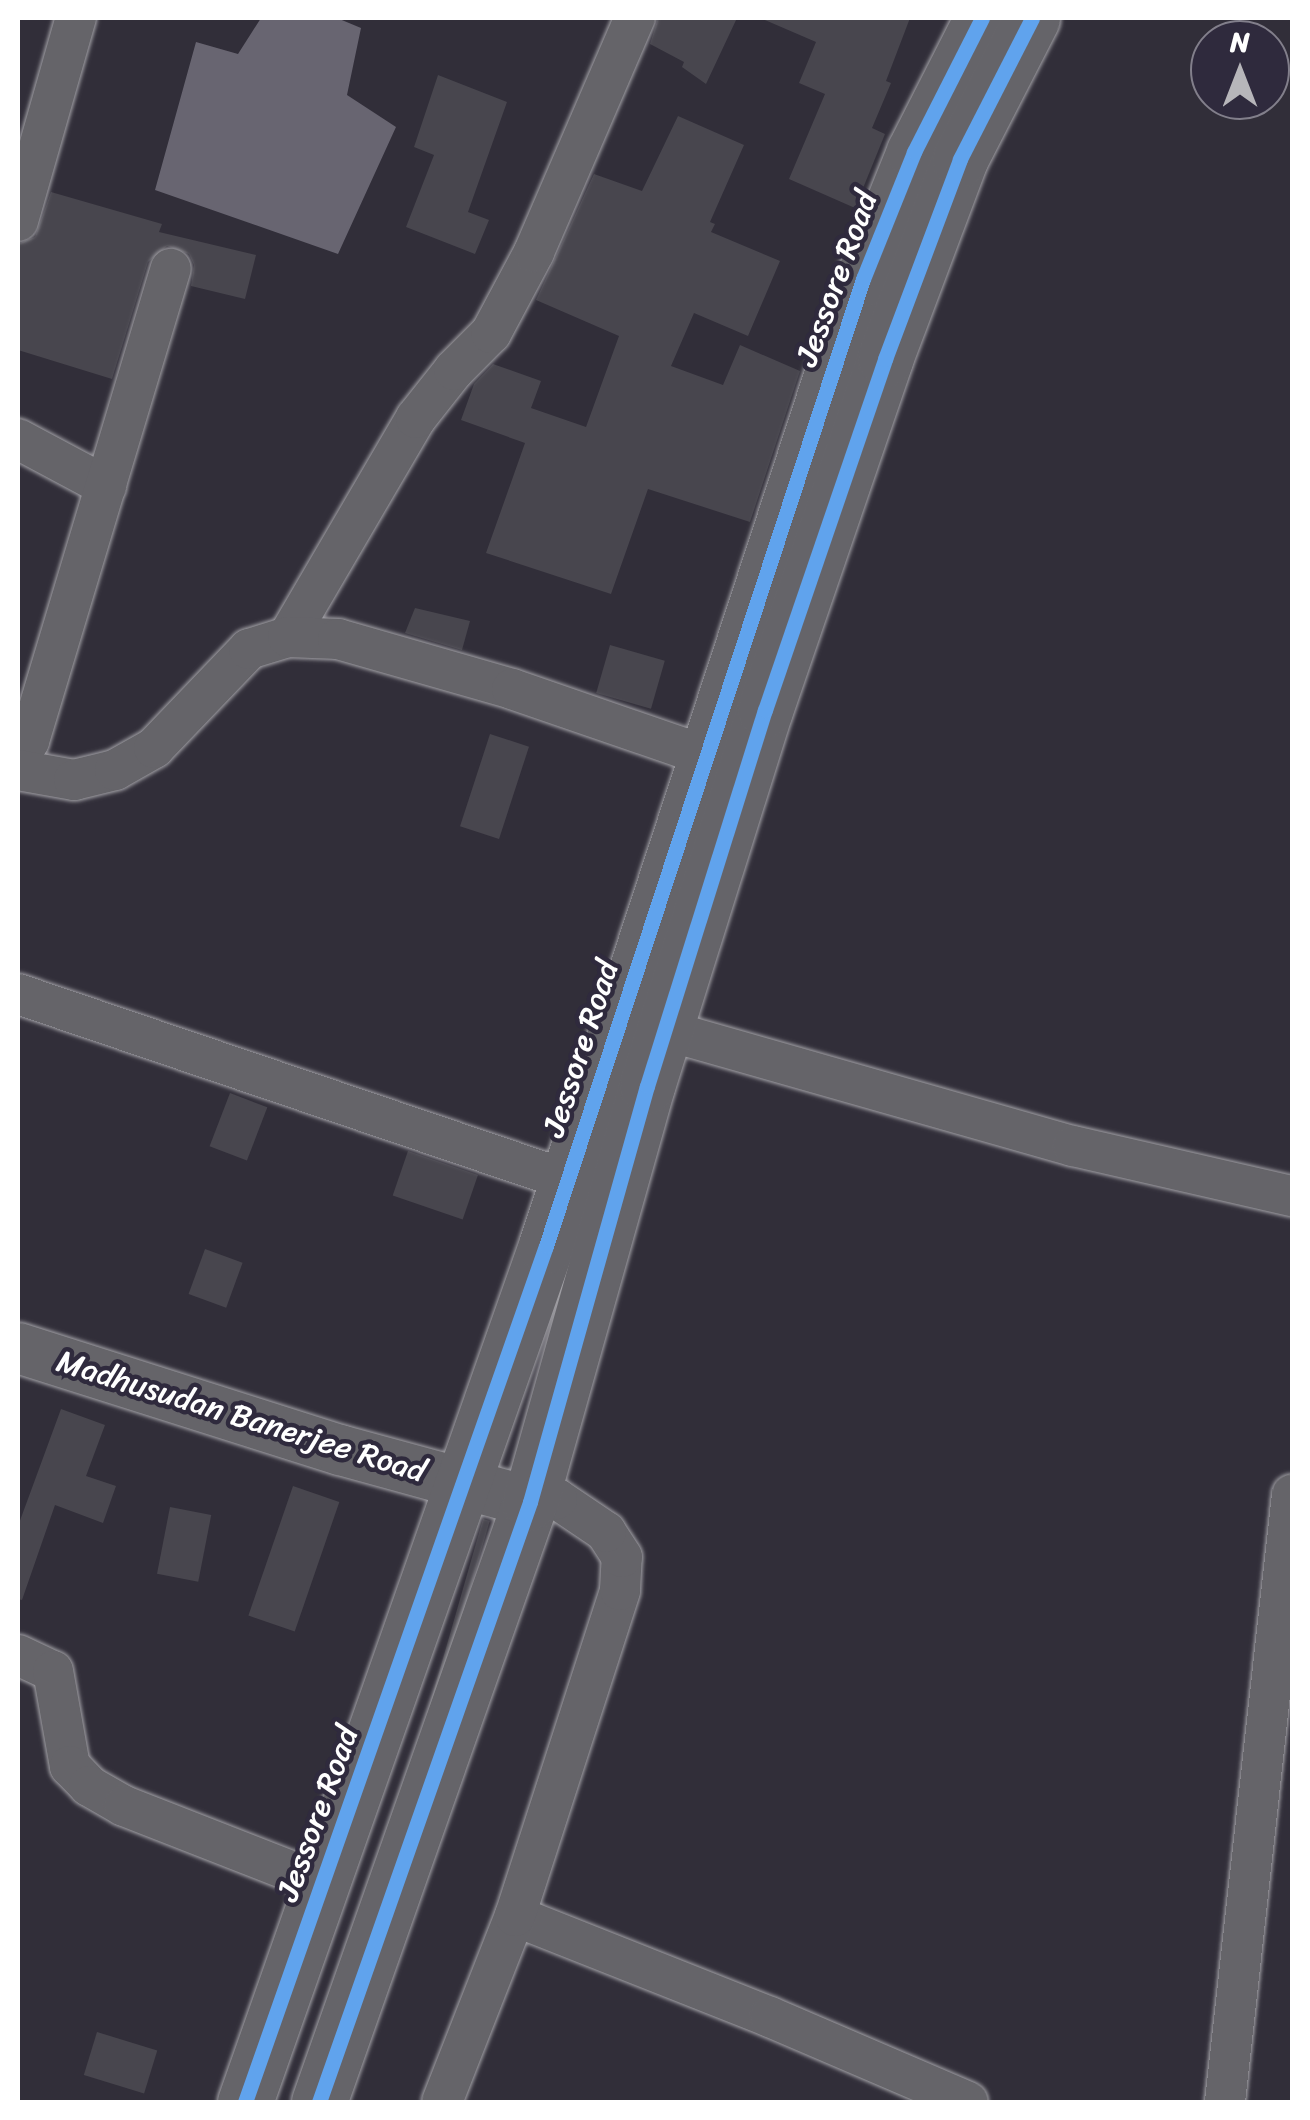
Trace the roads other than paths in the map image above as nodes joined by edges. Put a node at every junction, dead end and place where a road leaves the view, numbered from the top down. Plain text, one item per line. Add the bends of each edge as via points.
1 (76, 18) edge
2 (636, 18) edge
3 (982, 18) edge
4 (1032, 18) edge
5 (18, 221) edge
6 (171, 268) dead end
7 (18, 438) edge
8 (106, 486) junction
9 (288, 637) junction
10 (18, 755) edge
11 (707, 756) junction
12 (18, 770) edge
13 (18, 994) edge
14 (664, 1030) junction
15 (568, 1180) junction
16 (1292, 1196) edge
17 (18, 1348) edge
18 (464, 1486) junction
19 (1292, 1495) edge
20 (530, 1502) junction
21 (18, 1654) edge
22 (322, 1883) junction
23 (515, 1916) junction
24 (245, 2102) edge
25 (318, 2102) edge
26 (442, 2102) edge
27 (968, 2102) edge
28 (1225, 2102) edge

1 - 5 street
2 - 9 street via 492,333 416,418
3 - 11 highway, Jessore Road via 914,152 863,279
4 - 14 highway via 960,158 914,278
6 - 8 street
7 - 8 street
8 - 10 street via 29,741
9 - 11 street via 338,639
9 - 12 street via 250,650 154,748 115,770 74,780
11 - 15 highway, Jessore Road
13 - 15 street
14 - 16 street via 1074,1146
14 - 20 highway
15 - 18 highway, Jessore Road
17 - 18 main road, Madhusudan Banerjee Road
18 - 20 main road, Madhusudan Banerjee Road
18 - 22 highway, Jessore Road
19 - 28 street
20 - 23 street via 557,1499 598,1526 616,1543 622,1570
20 - 25 highway
21 - 22 street via 53,1671 70,1766 88,1786
22 - 24 highway, Jessore Road
23 - 26 street
23 - 27 street

